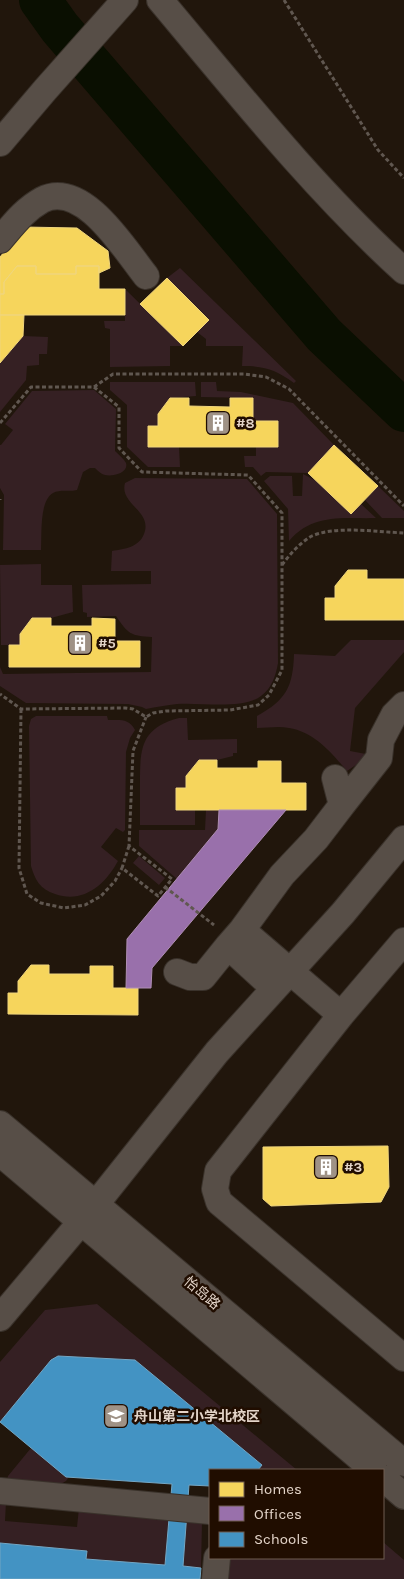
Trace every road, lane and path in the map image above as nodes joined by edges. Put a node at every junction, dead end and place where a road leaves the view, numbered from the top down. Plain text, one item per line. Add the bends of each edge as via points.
1 (125, 0) edge
2 (160, 0) edge
3 (284, 0) edge
4 (0, 144) edge
5 (404, 178) edge
6 (0, 240) edge
7 (404, 271) edge
8 (146, 276) dead end
9 (94, 387) junction
10 (0, 423) edge
11 (404, 506) edge
12 (404, 534) edge
13 (282, 565) junction
14 (0, 694) edge
15 (404, 705) edge
16 (21, 709) junction
17 (146, 717) junction
18 (335, 778) dead end
19 (342, 805) junction
20 (404, 839) edge
21 (129, 846) junction
22 (122, 868) junction
23 (165, 888) junction
24 (234, 938) junction
25 (404, 941) edge
26 (177, 972) dead end
27 (282, 979) junction
28 (341, 1015) junction
29 (0, 1124) edge
30 (0, 1153) edge
31 (88, 1212) junction
32 (0, 1318) edge
33 (404, 1358) edge
34 (404, 1463) edge
35 (373, 1469) edge
36 (384, 1479) edge
37 (0, 1491) edge
38 (404, 1496) edge
39 (209, 1511) edge
40 (217, 1559) edge
41 (215, 1579) edge

1 - 4 street
2 - 7 street via 260,120 357,227
3 - 5 path via 378,150
6 - 8 street via 24,213 43,199 63,196 101,218
9 - 10 path via 31,387
9 - 11 path via 113,374 244,374 266,377 289,389
9 - 13 path via 118,407 118,448 142,472 248,475 282,513
12 - 13 path via 327,531 299,545
13 - 17 path via 282,670 269,696 258,705 230,710 166,711
14 - 16 path
15 - 19 street via 394,715 382,740 379,758
16 - 17 path via 125,708
16 - 22 path via 19,868 27,894 41,903 64,908 85,905 101,896
17 - 21 path via 133,751
18 - 19 street
19 - 24 street
20 - 27 street via 343,913
21 - 22 path
21 - 23 path via 172,879
22 - 23 path via 158,896
23 - 24 path
24 - 26 street via 203,977 190,978
24 - 27 street
25 - 28 street
27 - 28 street
27 - 31 street via 217,1052
28 - 33 street via 218,1171 215,1189 220,1202
29 - 31 street, 怡岛路
30 - 31 street
31 - 32 street
31 - 34 street, 怡岛路
31 - 35 street
36 - 38 street
37 - 39 street
40 - 41 street

